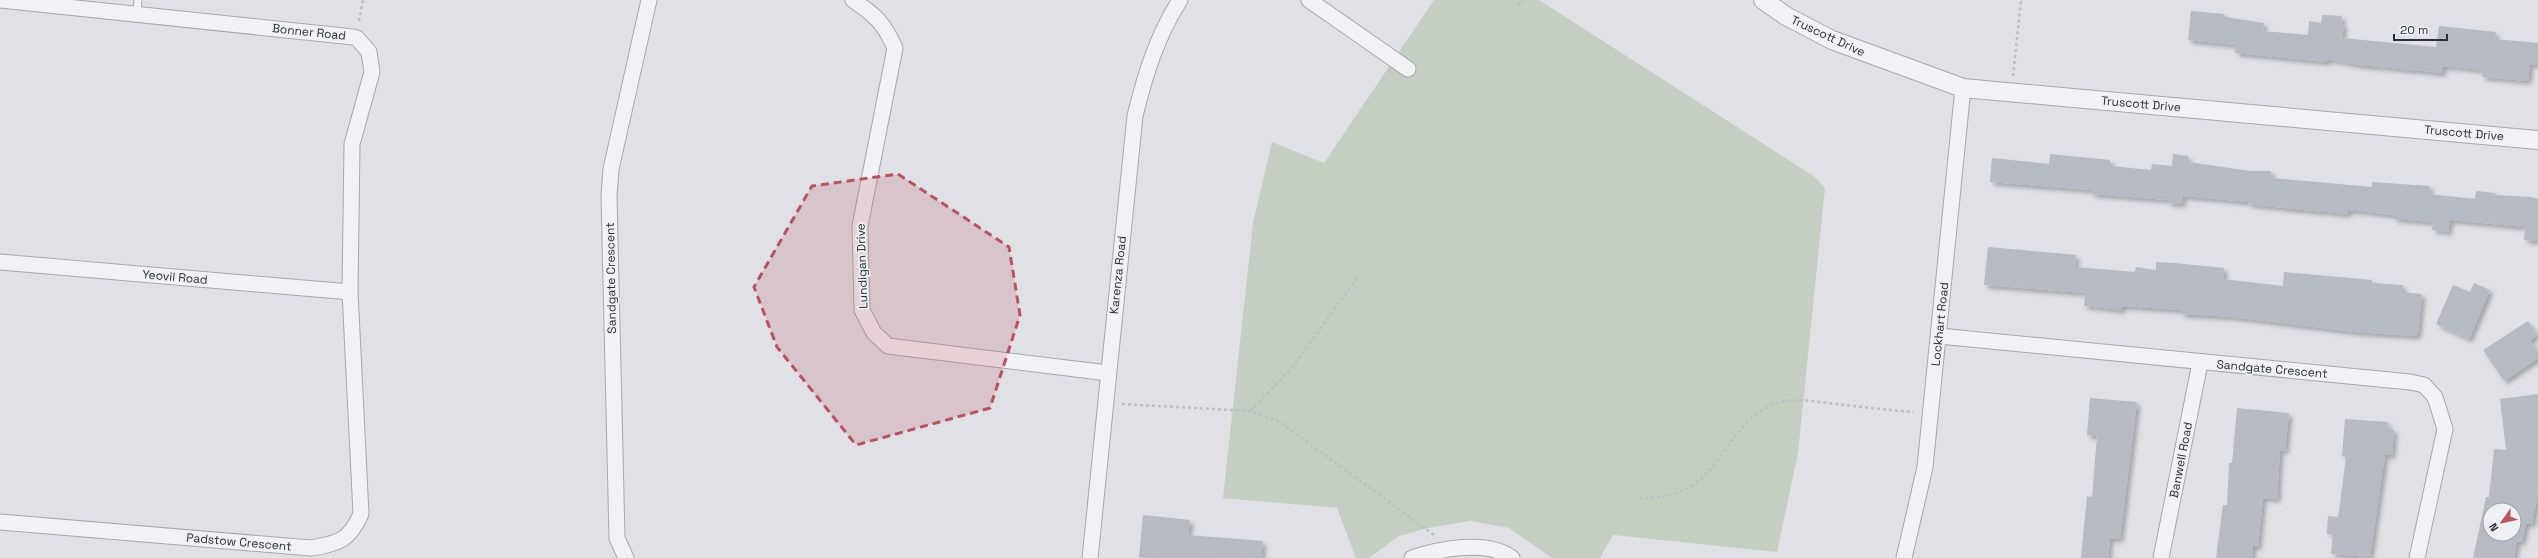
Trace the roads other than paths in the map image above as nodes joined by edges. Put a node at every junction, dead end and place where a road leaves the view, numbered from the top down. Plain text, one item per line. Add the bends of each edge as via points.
1 (0, 0) edge
2 (649, 0) edge
3 (853, 0) edge
4 (1180, 0) edge
5 (1309, 0) edge
6 (1763, 0) edge
7 (138, 7) edge
8 (1408, 69) dead end
9 (1962, 88) junction
10 (2538, 140) edge
11 (0, 262) edge
12 (350, 292) junction
13 (1939, 336) junction
14 (2200, 363) junction
15 (1108, 373) junction
16 (0, 522) edge
17 (626, 558) edge
18 (1090, 558) edge
19 (1412, 558) edge
20 (1512, 558) edge
21 (1904, 558) edge
22 (2161, 558) edge
23 (2417, 558) edge

1 - 7 street, Bonner Road
2 - 17 street, Sandgate Crescent via 611,169 609,196 617,538
3 - 15 street, Lundigan Drive via 874,14 886,28 895,48 860,226 862,310 874,333 888,346
4 - 15 street, Karenza Road via 1154,51 1135,116
5 - 8 street
6 - 9 street, Truscott Drive via 1786,16 1832,40
7 - 12 street, Bonner Road via 357,38 369,52 372,72 352,144
9 - 10 street, Truscott Drive
9 - 13 street, Lockhart Road
11 - 12 street, Yeovil Road
12 - 16 street, Padstow Crescent via 361,514 353,532 333,544 311,548
13 - 14 street, Sandgate Crescent
13 - 21 street, Lockhart Road via 1924,467
14 - 22 street, Banwell Road
14 - 23 street, Sandgate Crescent via 2424,385 2435,397 2445,429
15 - 18 street, Karenza Road
19 - 20 street via 1450,548 1481,548

